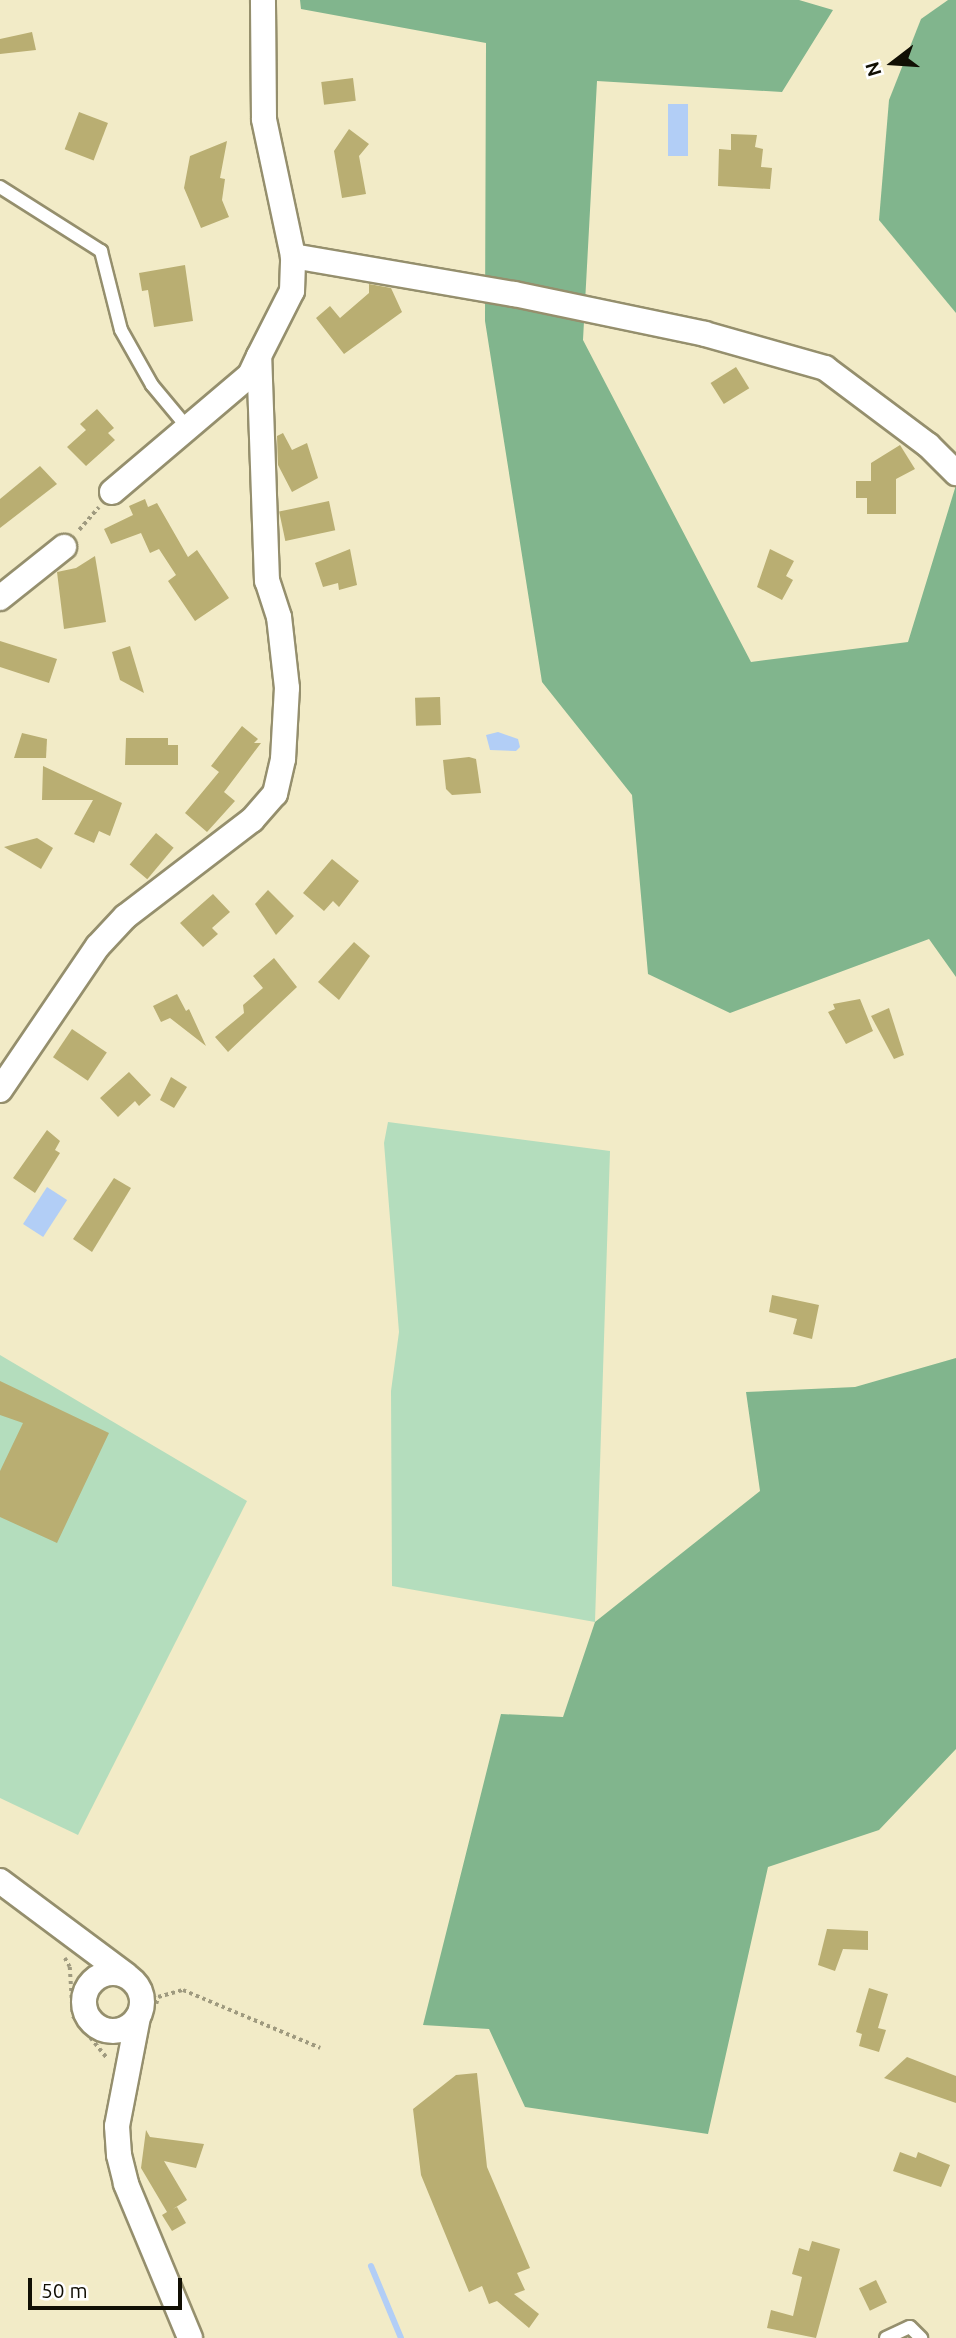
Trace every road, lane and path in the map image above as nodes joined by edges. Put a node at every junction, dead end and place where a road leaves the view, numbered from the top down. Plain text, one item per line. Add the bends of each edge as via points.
1 (263, 0) edge
2 (0, 187) edge
3 (293, 256) junction
4 (260, 356) junction
5 (178, 435) junction
6 (956, 473) edge
7 (112, 492) joint
8 (64, 547) joint
9 (0, 598) edge
10 (0, 1090) edge
11 (0, 1881) edge
12 (68, 1935) junction
13 (126, 1975) junction
14 (87, 1987) junction
15 (147, 2013) junction
16 (105, 2030) junction
17 (320, 2048) dead end
18 (128, 2070) junction
19 (190, 2338) edge
20 (886, 2338) edge
21 (921, 2338) edge

1 - 3 street via 264,119
2 - 5 lane via 101,251 121,330
3 - 4 street via 292,291
3 - 6 street via 705,334 825,368 929,445
4 - 5 street via 250,375
4 - 10 street via 267,581 279,617 286,663 284,759 275,794 252,820 125,917 98,946
5 - 7 street
7 - 8 path
8 - 9 street
11 - 12 street
12 - 13 street
12 - 14 street via 81,1960
13 - 14 street via 106,1973
13 - 15 street
14 - 16 street via 84,2010
15 - 16 street via 124,2029
15 - 17 path via 158,1997 183,1990
15 - 18 street
16 - 18 street
18 - 19 street via 117,2126 126,2184
20 - 21 lane via 910,2327

